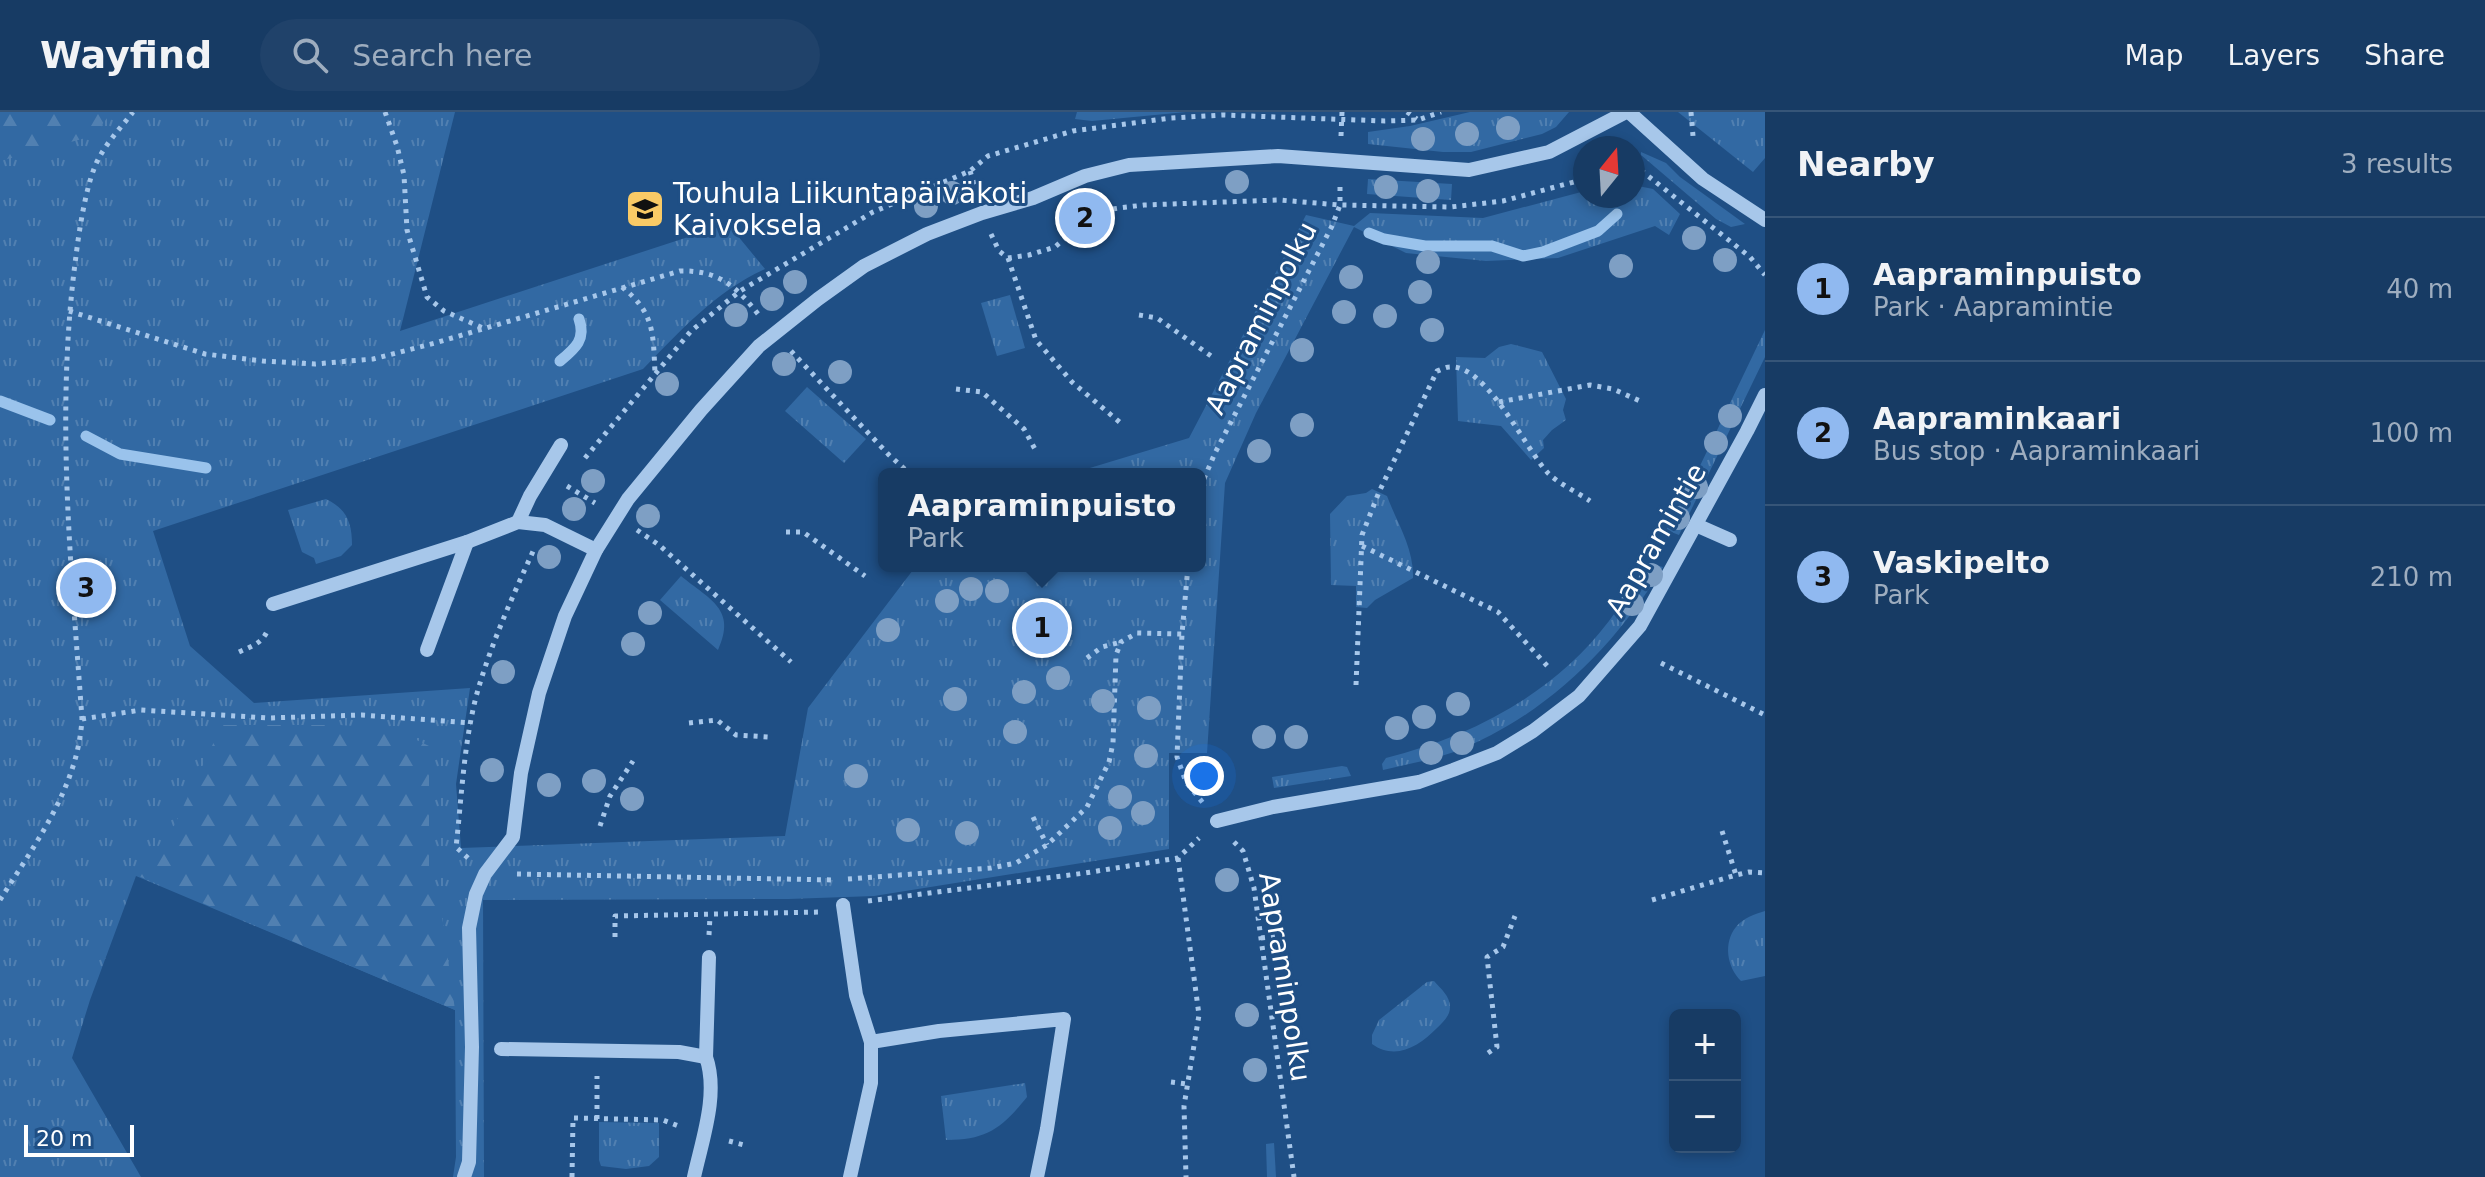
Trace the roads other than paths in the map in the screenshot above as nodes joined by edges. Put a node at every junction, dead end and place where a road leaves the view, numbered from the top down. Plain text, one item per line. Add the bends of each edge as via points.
1 (1628, 112) edge
2 (1765, 220) edge
3 (1765, 395) edge
4 (561, 445) dead end
5 (518, 522) junction
6 (1696, 525) junction
7 (1730, 540) dead end
8 (467, 542) junction
9 (596, 550) junction
10 (273, 604) road end
11 (427, 650) dead end
12 (1217, 821) road end
13 (843, 905) road end
14 (709, 957) dead end
15 (871, 1042) junction
16 (501, 1049) dead end
17 (706, 1057) junction
18 (464, 1177) edge
19 (694, 1177) edge
20 (850, 1177) edge
21 (1037, 1177) edge

1 - 2 street via 1703,179
1 - 9 street via 1549,152 1469,170 1278,156 1129,165 927,234 864,266 759,346 628,499
3 - 6 street, Aapramintie
4 - 5 street
5 - 8 street
5 - 9 street via 545,525
6 - 7 street
6 - 12 street, Aapramintie via 1640,626 1579,696 1533,731 1497,753 1419,782
8 - 10 street
8 - 11 street
9 - 18 street via 565,616 539,693 513,837 476,894 469,928 472,1047 469,1162
13 - 15 street via 856,995
14 - 17 street
15 - 20 street via 871,1083
15 - 21 street via 1064,1019
16 - 17 street
17 - 19 street via 712,1073

